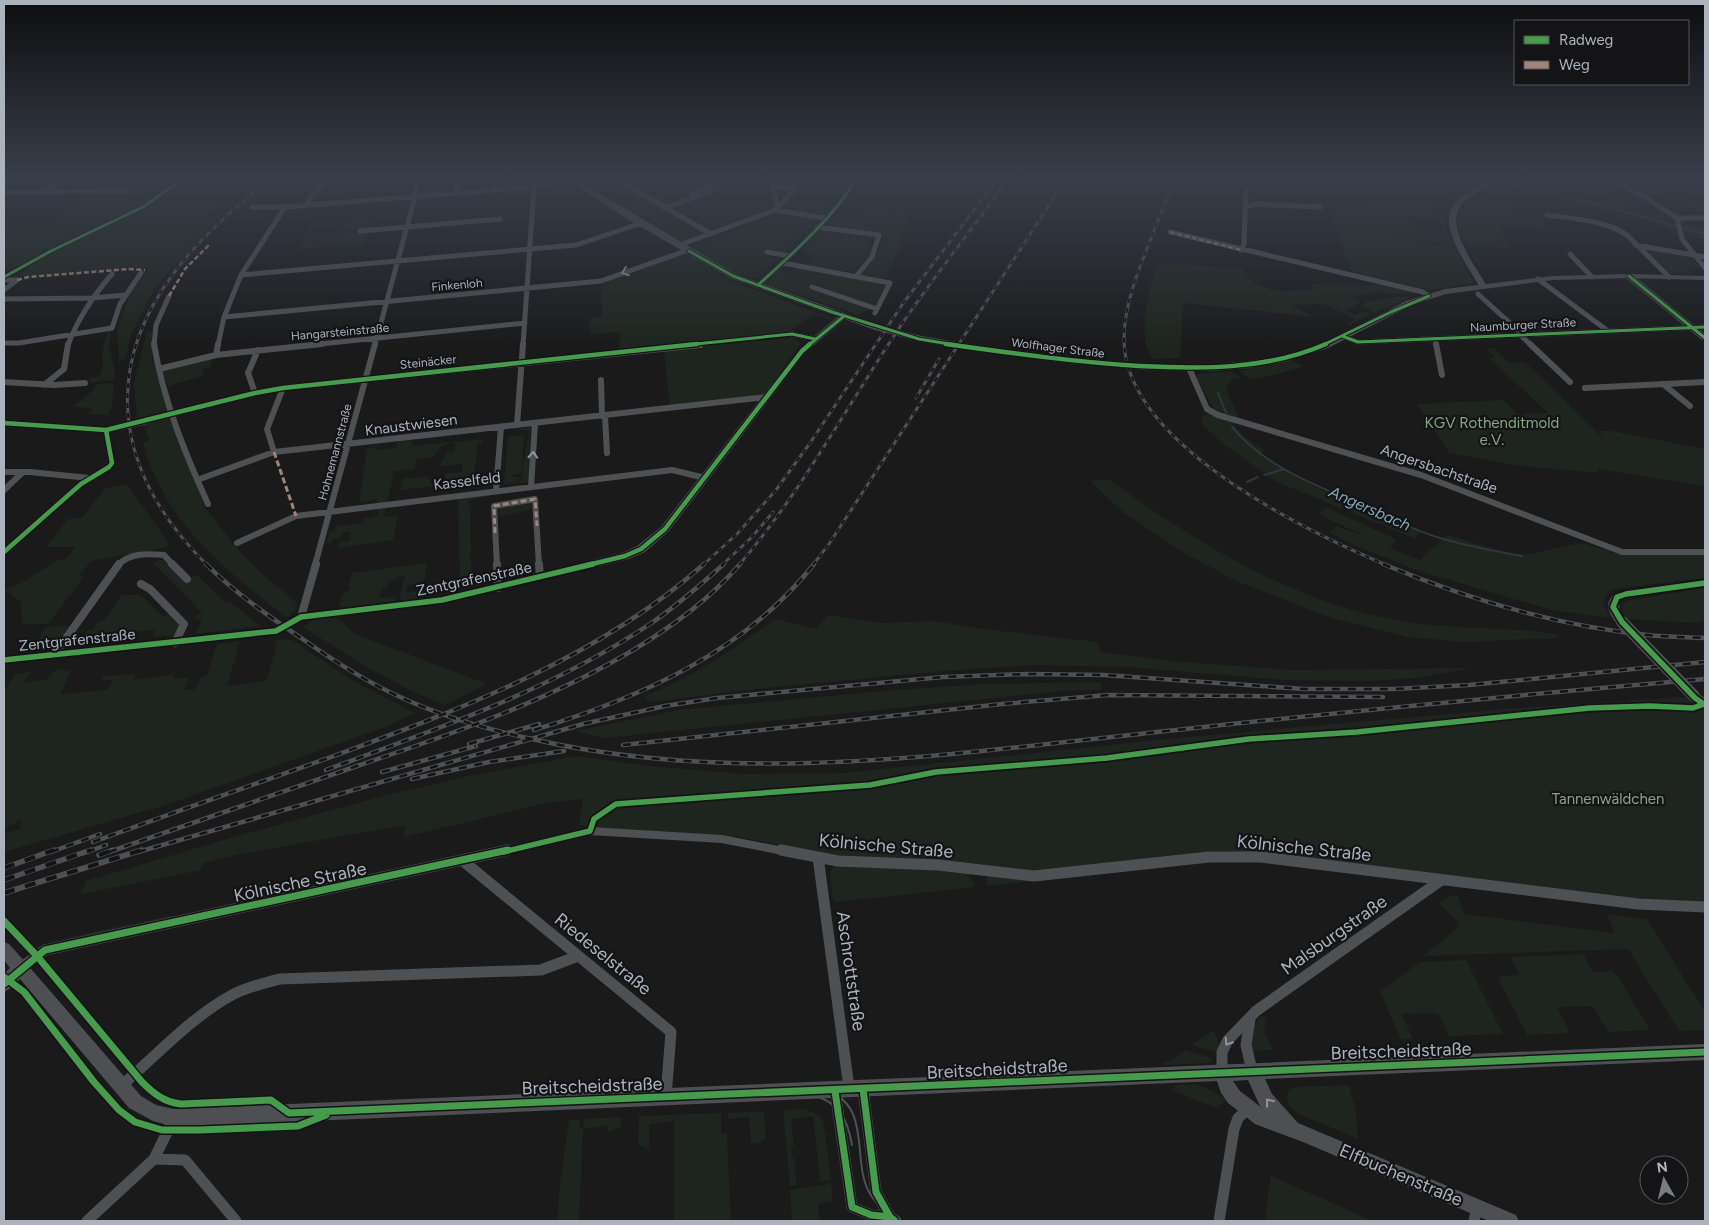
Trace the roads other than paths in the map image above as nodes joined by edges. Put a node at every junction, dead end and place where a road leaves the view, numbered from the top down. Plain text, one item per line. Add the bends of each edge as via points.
1 (268, 233) edge
2 (406, 233) edge
3 (531, 233) edge
4 (609, 233) edge
5 (659, 233) edge
6 (811, 233) edge
7 (866, 233) edge
8 (1174, 233) edge
9 (1244, 233) edge
10 (1455, 233) edge
11 (1620, 233) edge
12 (1680, 233) edge
13 (710, 234) edge
14 (1635, 245) junction
15 (684, 248) junction
16 (530, 249) junction
17 (1241, 250) junction
18 (767, 252) dead end
19 (1570, 254) dead end
20 (790, 256) junction
21 (1693, 256) junction
22 (1705, 257) edge
23 (398, 261) junction
24 (783, 263) junction
25 (1705, 268) edge
26 (141, 273) dead end
27 (112, 274) dead end
28 (240, 275) junction
29 (858, 276) junction
30 (1629, 276) junction
31 (1669, 277) junction
32 (1592, 278) junction
33 (1705, 278) edge
34 (1538, 279) junction
35 (4, 280) edge
36 (758, 285) junction
37 (1483, 286) junction
38 (812, 287) dead end
39 (527, 289) junction
40 (4, 290) edge
41 (1478, 294) dead end
42 (125, 295) junction
43 (169, 296) dead end
44 (1429, 296) junction
45 (4, 298) edge
46 (92, 298) junction
47 (387, 302) junction
48 (224, 317) junction
49 (843, 317) junction
50 (525, 323) junction
51 (1692, 328) junction
52 (1705, 328) edge
53 (1608, 331) junction
54 (72, 334) junction
55 (792, 334) dead end
56 (1522, 335) junction
57 (1342, 336) junction
58 (1705, 338) edge
59 (377, 339) junction
60 (815, 339) junction
61 (1436, 339) junction
62 (4, 343) edge
63 (700, 344) dead end
64 (258, 350) junction
65 (216, 355) junction
66 (522, 362) junction
67 (1189, 368) junction
68 (159, 369) junction
69 (1442, 375) dead end
70 (367, 379) junction
71 (601, 380) dead end
72 (4, 382) edge
73 (1570, 382) dead end
74 (1705, 382) edge
75 (85, 383) dead end
76 (44, 384) junction
77 (1663, 384) junction
78 (283, 388) junction
79 (1585, 388) dead end
80 (256, 393) junction
81 (766, 397) junction
82 (1690, 406) dead end
83 (171, 414) junction
84 (604, 416) junction
85 (160, 417) tunnel mouth
86 (142, 422) tunnel mouth
87 (4, 423) edge
88 (535, 424) junction
89 (518, 425) junction
90 (501, 427) junction
91 (106, 430) junction
92 (349, 444) junction
93 (274, 452) junction
94 (607, 453) dead end
95 (4, 472) edge
96 (22, 474) junction
97 (89, 478) junction
98 (705, 478) junction
99 (197, 480) junction
100 (531, 487) junction
101 (4, 490) edge
102 (496, 492) junction
103 (208, 504) dead end
104 (331, 512) junction
105 (237, 543) dead end
106 (4, 552) edge
107 (1705, 552) edge
108 (540, 577) junction
109 (187, 579) dead end
110 (1705, 583) edge
111 (141, 584) dead end
112 (498, 588) junction
113 (302, 617) junction
114 (175, 643) junction
115 (54, 655) junction
116 (4, 660) edge
117 (1705, 705) edge
118 (823, 858) junction
119 (463, 861) junction
120 (1440, 881) junction
121 (1705, 907) edge
122 (4, 949) edge
123 (578, 956) junction
124 (21, 968) junction
125 (4, 984) edge
126 (1250, 1019) junction
127 (1705, 1052) edge
128 (1252, 1071) junction
129 (1222, 1072) junction
130 (121, 1086) junction
131 (849, 1090) junction
132 (666, 1097) junction
133 (1243, 1114) junction
134 (174, 1118) junction
135 (1292, 1129) junction
136 (154, 1159) junction
137 (1475, 1214) edge
138 (893, 1219) edge
139 (87, 1221) edge
140 (236, 1221) edge
141 (1219, 1221) edge
142 (1510, 1221) edge

1 - 28 street
2 - 23 street, Hohnemannstraße
3 - 16 street
4 - 16 street via 576,245
5 - 15 main road, Wolfhager Straße
6 - 20 street
7 - 29 street via 880,235 872,257
8 - 17 street
9 - 17 street
10 - 37 main road
11 - 14 street via 1632,239
12 - 21 street
13 - 15 street, Finkenloh
14 - 21 street
14 - 31 street
15 - 36 main road, Wolfhager Straße via 734,276
15 -> 39 street, Finkenloh via 601,281
16 - 23 street
16 - 39 street
17 - 44 street
18 - 20 street
19 - 32 street
20 - 24 street
21 - 22 street
21 - 25 street
23 - 28 street
23 - 47 street, Hohnemannstraße
24 - 29 street
24 - 36 street
26 - 42 street
27 - 46 street
28 - 48 street
29 - 38 street via 890,283 876,311
30 - 31 main road, Wolfhager Straße
30 - 32 main road, Wolfhager Straße
30 - 51 main road
31 - 33 main road, Wolfhager Straße
32 - 34 main road, Wolfhager Straße
34 - 37 main road, Wolfhager Straße
34 - 53 street
35 - 40 street via 17,280
36 - 49 main road, Wolfhager Straße
37 - 44 main road, Wolfhager Straße
39 - 47 street, Finkenloh
39 - 50 street
41 - 56 street
42 - 46 street
42 - 54 street via 112,328
43 - 68 street via 156,325 154,345
44 - 57 main road, Wolfhager Straße via 1390,311
45 - 46 street
46 - 54 street
47 - 48 street, Finkenloh
47 - 59 street, Hohnemannstraße
48 - 65 street
49 - 60 main road, Zentgrafenstraße
49 - 67 main road, Wolfhager Straße via 922,339 969,347 1080,362
50 - 59 street, Hangarsteinstraße
50 - 66 street
51 - 52 street, Naumburger Straße
51 - 53 street, Naumburger Straße
51 - 58 main road
53 - 56 street, Naumburger Straße
54 - 62 street
54 - 76 street via 64,368
55 - 60 street
56 - 61 street, Naumburger Straße
56 - 73 street, Naumburger Straße
57 - 61 street, Naumburger Straße via 1358,342
57 - 67 main road, Wolfhager Straße via 1325,346 1281,360 1233,367
59 - 64 street, Hangarsteinstraße
59 - 70 street, Hohnemannstraße
60 - 81 main road, Zentgrafenstraße via 802,350
61 - 69 street
63 - 66 street, Steinäcker
64 - 65 street, Hangarsteinstraße
64 - 80 street via 248,373
65 - 68 street, Hangarsteinstraße
66 - 70 street, Steinäcker
66 - 89 street
67 - 107 street, Angersbachstraße via 1207,409 1218,415 1420,475 1622,552
68 - 83 street
70 - 78 street, Steinäcker
70 - 92 street, Hohnemannstraße
71 - 84 street
72 - 76 street
74 - 77 street
75 - 76 street
77 - 79 street
77 - 82 street
78 - 80 street, Steinäcker
78 - 93 street via 267,429
80 - 83 street, Steinäcker
81 - 84 street, Knaustwiesen
81 - 98 main road, Zentgrafenstraße
83 - 85 street, Steinäcker
83 - 99 street
84 - 88 street, Knaustwiesen
84 - 94 street
86 - 91 street
87 - 91 street
88 - 89 street, Knaustwiesen
100 -> 88 street
89 - 90 street, Knaustwiesen
90 - 92 street, Knaustwiesen
90 - 102 street
91 - 97 street via 112,463 107,470
92 - 93 street, Knaustwiesen
92 - 104 street, Hohnemannstraße
93 - 99 street, Knaustwiesen
95 - 96 street
96 - 97 street
96 - 101 street
97 - 106 street
98 - 100 street, Kasselfeld via 672,470
98 - 108 main road, Zentgrafenstraße via 672,522 641,549 615,559
99 - 103 street
100 - 102 street, Kasselfeld
102 - 104 street, Kasselfeld
104 - 105 street, Kasselfeld via 296,516
104 - 113 street, Hohnemannstraße
108 - 112 main road, Zentgrafenstraße
108 - 112 street via 535,499 494,506
109 - 115 street via 164,555 138,554 127,558 112,571
110 - 117 main road, bridge via 1619,596 1613,609
111 - 114 street via 184,624
112 - 113 main road, Zentgrafenstraße via 420,604
113 - 114 main road, Zentgrafenstraße via 276,631
114 - 115 main road, Zentgrafenstraße
115 - 116 main road, Zentgrafenstraße
118 - 119 street, Kölnische Straße via 722,838 590,832
118 - 120 street, Kölnische Straße via 1034,876 1234,856 1261,857
118 - 131 street, Aschrottstraße
119 - 123 street, Riedeselstraße
119 - 124 street, Kölnische Straße via 45,950
120 - 121 street, Kölnische Straße via 1638,904
120 - 126 street, Malsburgstraße via 1256,1011
122 - 124 main road, Breitscheidstraße
123 - 130 street via 541,970 280,979 258,984 212,1008
123 - 132 street, Riedeselstraße via 671,1032
124 - 125 main road
124 - 130 main road, Breitscheidstraße
126 - 128 street via 1246,1045
126 -> 129 street, Malsburgstraße via 1228,1040 1222,1052
127 - 128 main road, Breitscheidstraße
128 - 129 main road, Breitscheidstraße
135 -> 128 main road, Elfbuchenstraße via 1266,1100
129 - 131 main road, Breitscheidstraße
129 - 133 main road, Elfbuchenstraße
130 - 134 main road, Breitscheidstraße via 135,1102 159,1115
131 - 132 main road, Breitscheidstraße
131 - 138 street, Aschrottstraße via 876,1192
131 - 138 street, Aschrottstraße via 852,1207
132 - 134 main road, Breitscheidstraße
133 - 135 main road, Elfbuchenstraße
133 - 141 street via 1234,1128
134 - 136 street
135 - 137 main road, Elfbuchenstraße
136 - 139 street
136 - 140 street via 185,1160
137 - 142 main road, Elfbuchenstraße

